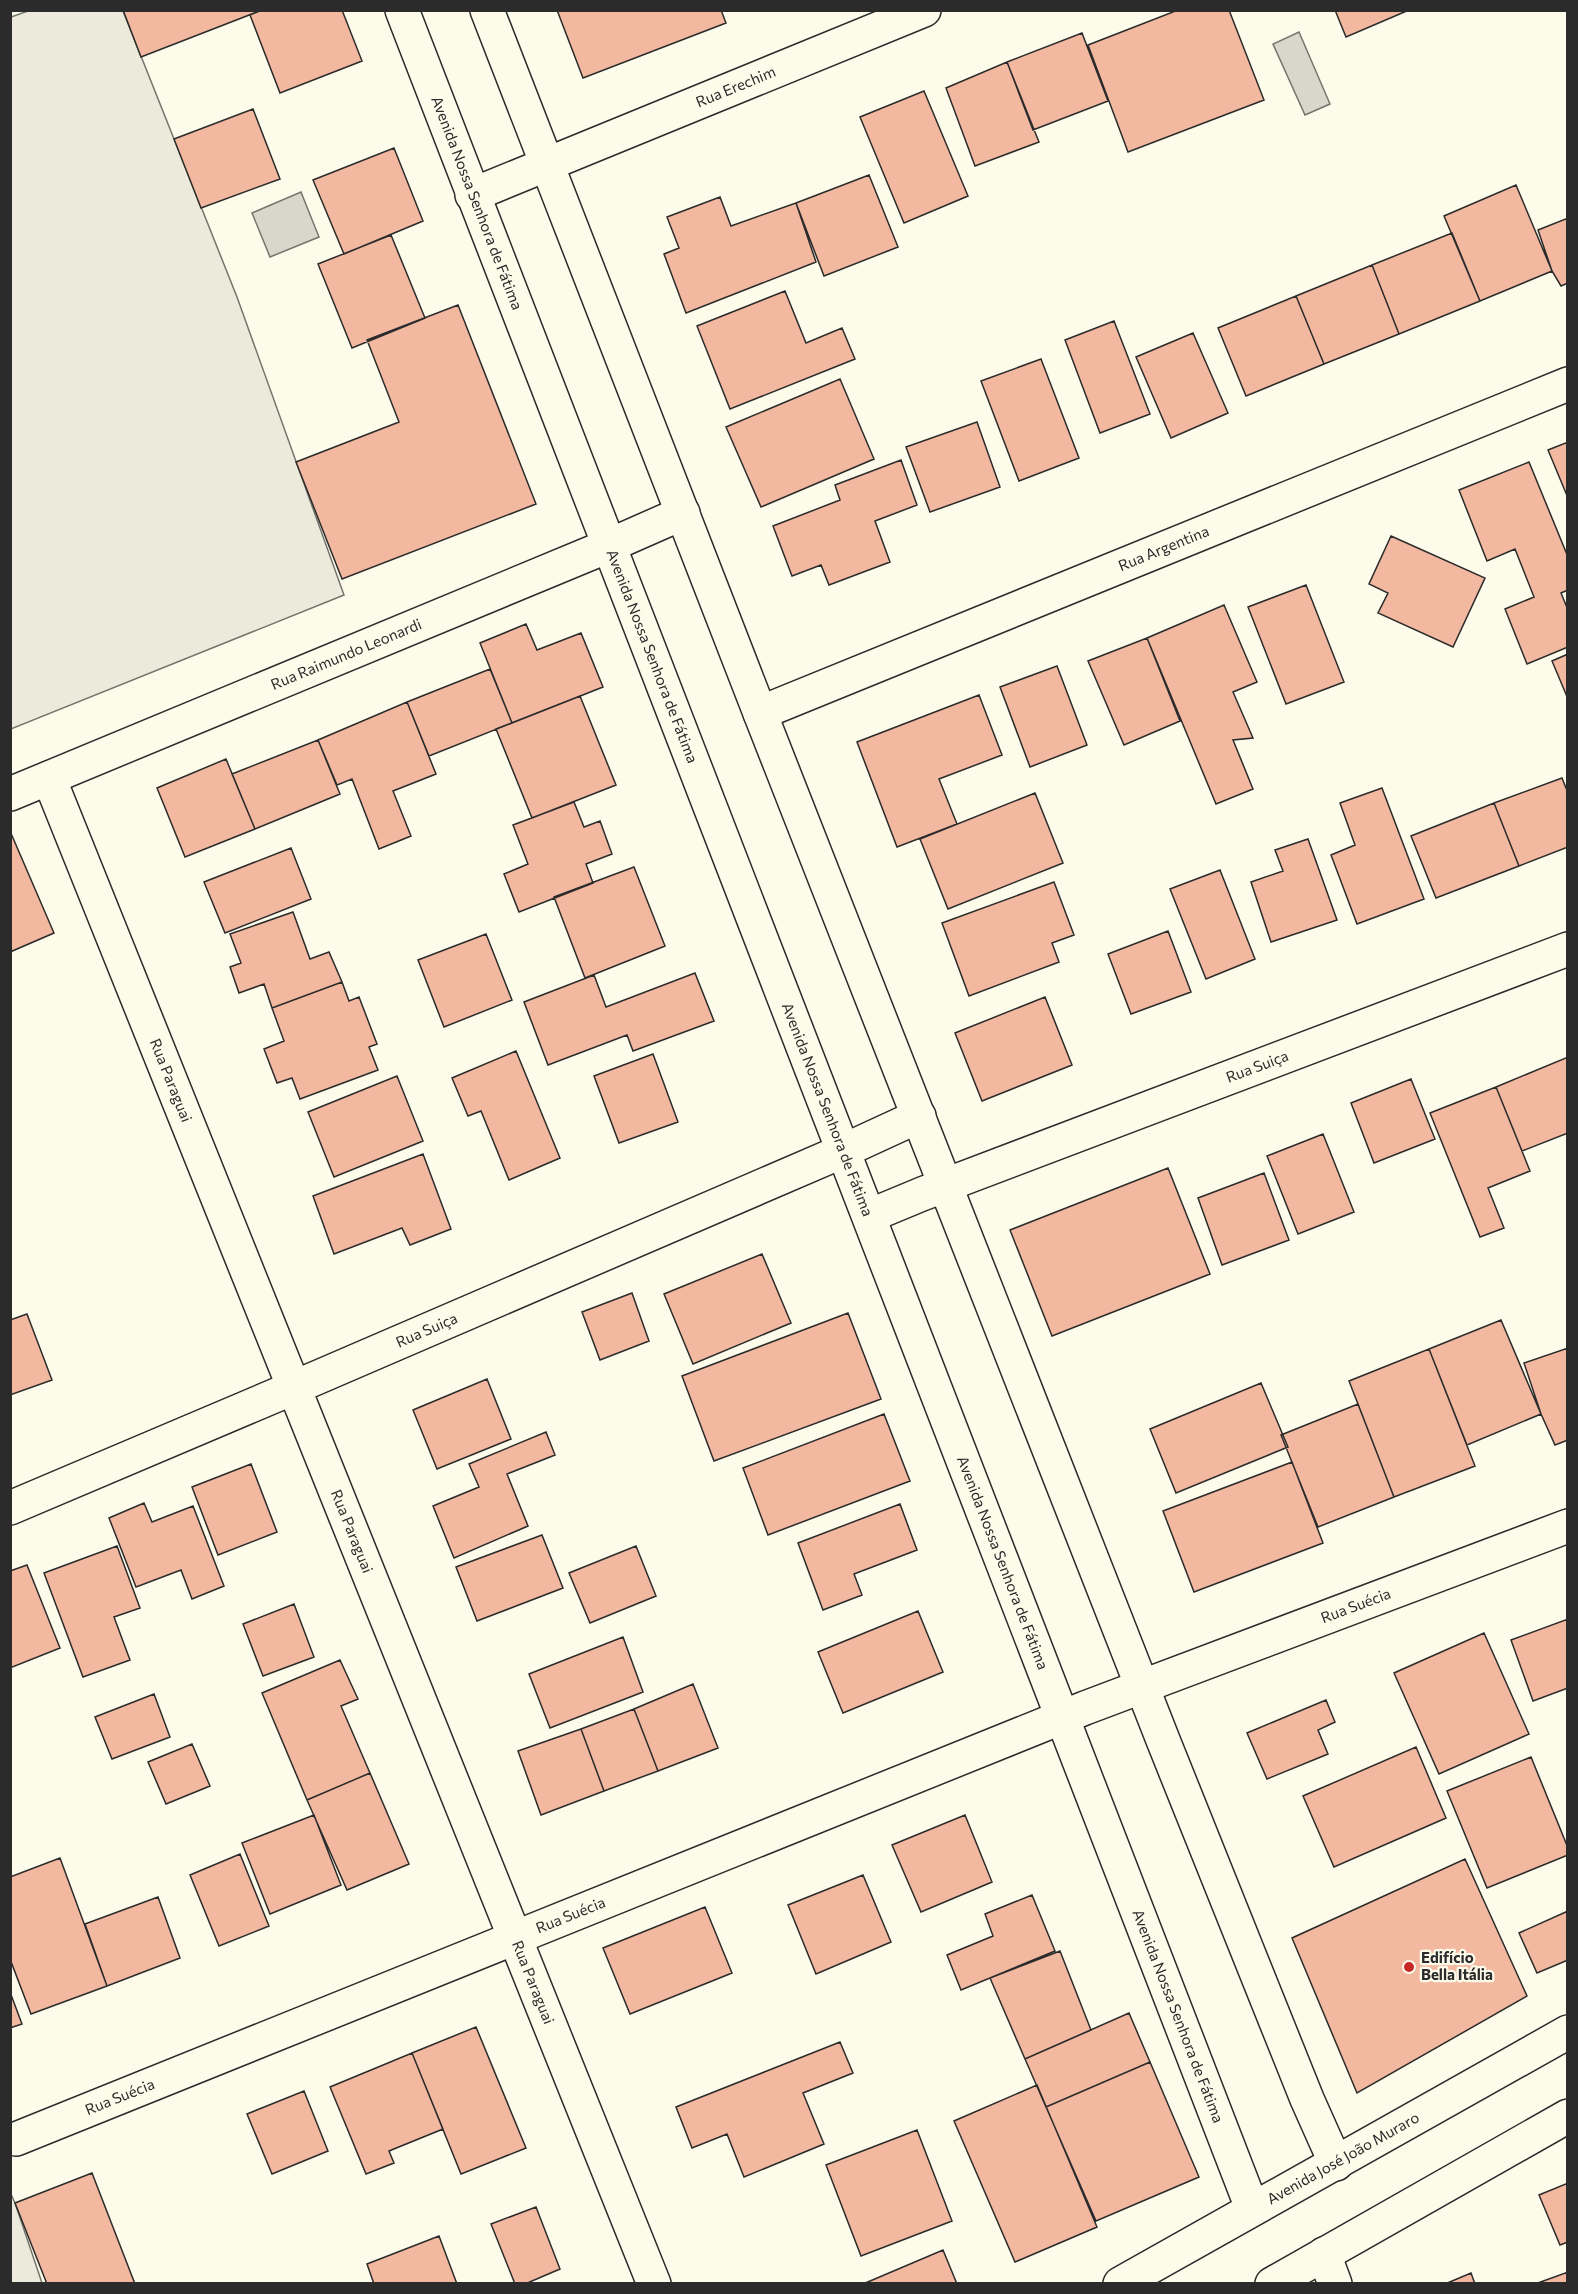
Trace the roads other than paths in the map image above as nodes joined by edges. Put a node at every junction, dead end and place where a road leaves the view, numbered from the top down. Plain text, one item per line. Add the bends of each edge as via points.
1 (402, 10) edge
2 (487, 10) edge
3 (924, 10) edge
4 (547, 164) junction
5 (472, 195) junction
6 (1568, 384) edge
7 (683, 513) junction
8 (608, 546) junction
9 (760, 713) junction
10 (49, 778) junction
11 (10, 794) edge
12 (1568, 948) edge
13 (920, 1116) junction
14 (843, 1151) junction
15 (946, 1185) junction
16 (869, 1216) junction
17 (293, 1388) junction
18 (10, 1508) edge
19 (1568, 1526) edge
20 (1142, 1687) junction
21 (1061, 1719) junction
22 (516, 1937) junction
23 (1568, 2032) edge
24 (1568, 2098) edge
25 (1568, 2116) edge
26 (16, 2139) dead end
27 (1336, 2164) junction
28 (1252, 2208) junction
29 (1388, 2218) junction
30 (1330, 2269) edge
31 (654, 2283) edge
32 (1120, 2283) edge
33 (1272, 2283) edge

1 - 5 street, Avenida Nossa Senhora de Fátima
2 - 4 street
3 - 4 street, Rua Erechim
4 - 5 street, Rua Erechim
4 - 7 street
5 - 8 street, Avenida Nossa Senhora de Fátima
6 - 9 street, Rua Argentina
7 - 8 street, Rua Raimundo Leonardi
7 - 9 street
8 - 10 street, Rua Raimundo Leonardi
8 - 14 street, Avenida Nossa Senhora de Fátima
9 - 13 street
10 - 11 street, Rua Raimundo Leonardi
10 - 17 street, Rua Paraguai
12 - 15 street, Rua Suiça
13 - 14 street, Rua Suiça
13 - 15 street
14 - 16 street, Avenida Nossa Senhora de Fátima
14 - 17 street, Rua Suiça
15 - 16 street, Rua Suiça
15 - 20 street
16 - 21 street, Avenida Nossa Senhora de Fátima
17 - 18 street, Rua Suiça
17 - 22 street, Rua Paraguai
19 - 20 street, Rua Suécia
20 - 21 street, Rua Suécia
20 - 27 street
21 - 22 street, Rua Suécia
21 - 28 street, Avenida Nossa Senhora de Fátima
22 - 26 street, Rua Suécia
22 - 31 street, Rua Paraguai
23 - 27 street, Avenida José João Muraro
24 - 29 street
25 - 29 street
27 - 28 street, Avenida José João Muraro
28 - 32 street, Avenida José João Muraro
29 - 30 street
30 - 33 street

